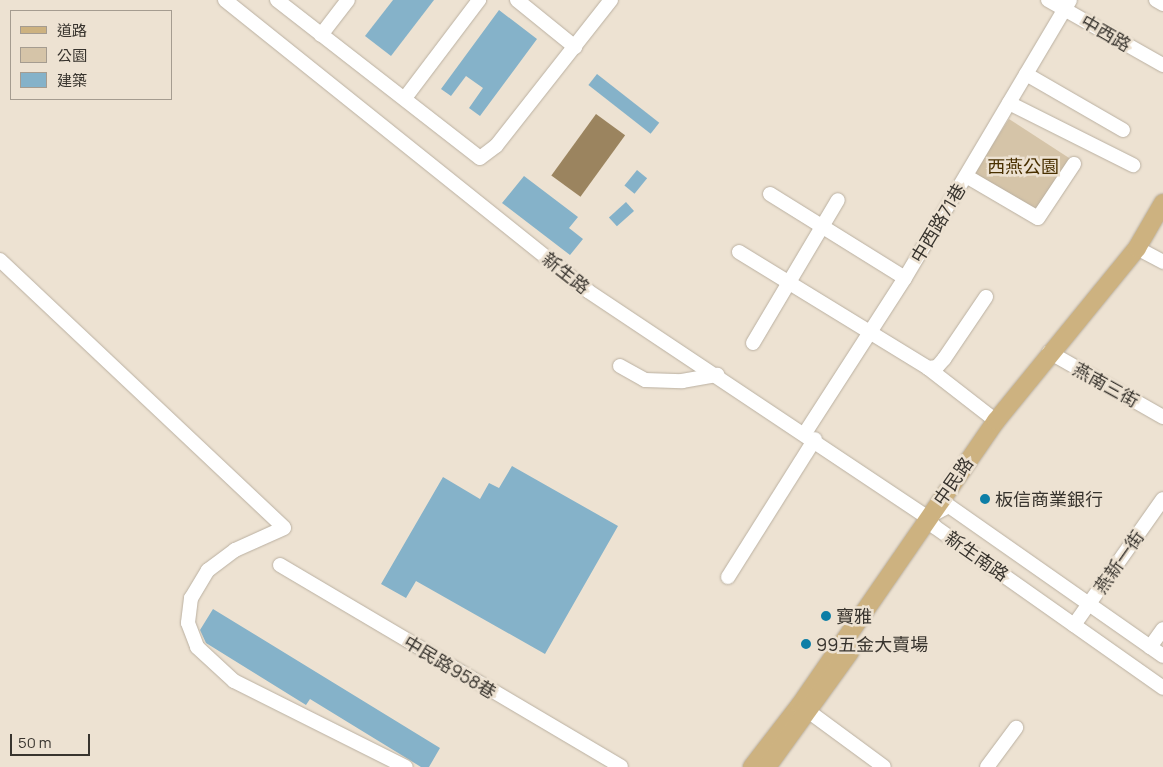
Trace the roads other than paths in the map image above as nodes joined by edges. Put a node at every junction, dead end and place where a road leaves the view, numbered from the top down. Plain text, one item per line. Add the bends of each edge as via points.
1 (225, 0) edge
2 (277, 0) edge
3 (348, 0) edge
4 (479, 0) edge
5 (517, 0) edge
6 (610, 0) edge
7 (1048, 0) edge
8 (1156, 0) edge
9 (1163, 4) edge
10 (1067, 5) edge
11 (321, 35) junction
12 (575, 48) junction
13 (1163, 65) edge
14 (1026, 74) junction
15 (405, 98) junction
16 (1009, 103) junction
17 (1123, 130) dead end
18 (1074, 164) dead end
19 (1133, 165) dead end
20 (966, 176) junction
21 (770, 194) dead end
22 (838, 200) dead end
23 (1163, 203) edge
24 (1163, 226) edge
25 (821, 228) junction
26 (1142, 251) junction
27 (739, 252) dead end
28 (0, 260) edge
29 (1163, 262) edge
30 (905, 278) junction
31 (789, 284) junction
32 (986, 297) dead end
33 (868, 333) junction
34 (753, 343) dead end
35 (1053, 355) junction
36 (620, 366) dead end
37 (928, 368) junction
38 (717, 375) junction
39 (1163, 418) edge
40 (996, 421) junction
41 (810, 436) junction
42 (1163, 499) edge
43 (949, 506) junction
44 (931, 522) junction
45 (280, 565) dead end
46 (728, 577) dead end
47 (1090, 603) junction
48 (1074, 625) junction
49 (1163, 629) edge
50 (1150, 647) junction
51 (1163, 656) edge
52 (1163, 688) edge
53 (805, 708) junction
54 (1016, 728) dead end
55 (406, 767) edge
56 (621, 767) edge
57 (752, 767) edge
58 (768, 767) edge
59 (884, 767) edge
60 (986, 767) edge

1 - 38 street, 新生路 via 588,291
2 - 11 street
3 - 11 street
4 - 15 street
5 - 12 street
6 - 12 street
7 - 10 street, 中西路
8 - 9 street
10 - 13 street, 中西路
10 - 14 street, 中西路71巷
11 - 15 street
12 - 15 street via 496,146 480,158
14 - 16 street, 中西路71巷
14 - 17 street
16 - 19 street
16 - 20 street, 中西路71巷
18 - 20 street via 1038,218
20 - 30 street, 中西路71巷
21 - 25 street
22 - 25 street
23 - 26 main road, 中民路
24 - 26 main road, 中民路
25 - 30 street
25 - 31 street
26 - 29 street
26 - 35 main road, 中民路
27 - 31 street
28 - 55 street via 284,528 235,550 208,570 191,598 188,623 197,647 234,681
30 - 33 street, 中西路71巷
31 - 33 street
31 - 34 street
32 - 37 street via 944,359 937,367
33 - 37 street
33 - 41 street, 中西路71巷
35 - 39 street, 燕南三街
35 - 40 main road, 中民路
35 - 43 main road, 中民路
36 - 38 street via 645,380 682,381
37 - 40 street
38 - 41 street, 新生路
40 - 44 main road, 中民路
41 - 44 street, 新生路
41 - 46 street, 中西路71巷
42 - 47 street, 燕新一街
43 - 44 main road, 中民路
43 - 47 street, 新生南路
44 - 48 street, 新生南路
44 - 53 main road, 中民路
45 - 56 street, 中民路958巷
47 - 48 street, 燕新一街
47 - 50 street, 新生南路
48 - 52 street, 新生南路
49 - 50 street
50 - 51 street, 新生南路
53 - 57 main road, 中民路
53 - 58 main road, 中民路
53 - 59 street
54 - 60 street

